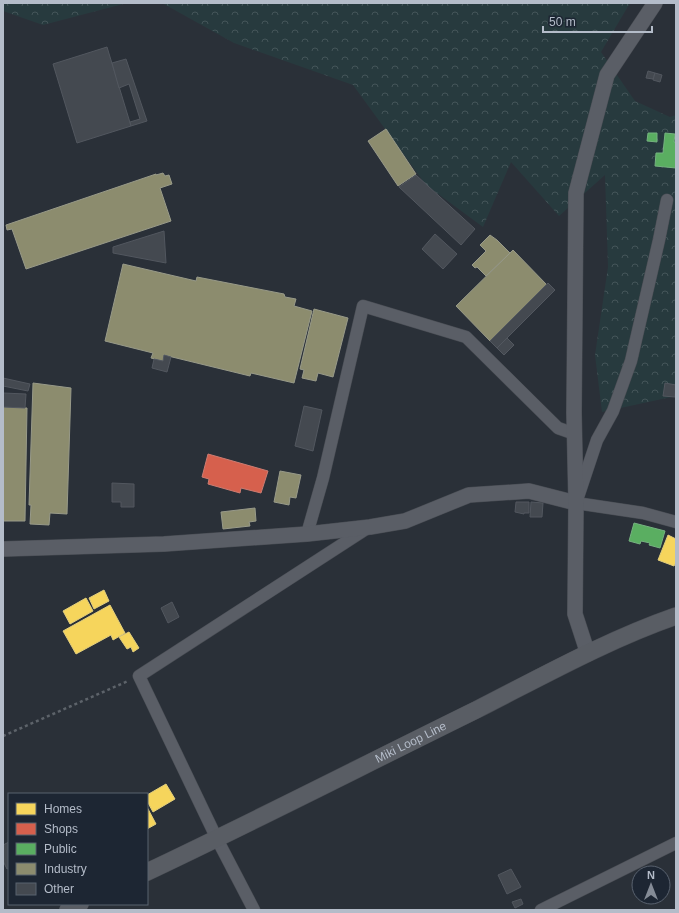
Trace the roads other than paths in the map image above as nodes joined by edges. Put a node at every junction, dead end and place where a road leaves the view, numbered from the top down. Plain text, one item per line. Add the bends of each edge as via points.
1 (655, 3) edge
2 (667, 200) dead end
3 (575, 434) junction
4 (576, 503) junction
5 (676, 522) edge
6 (370, 527) junction
7 (307, 534) junction
8 (3, 549) edge
9 (676, 616) edge
10 (588, 654) junction
11 (217, 839) junction
12 (676, 843) edge
13 (148, 872) edge
14 (78, 905) edge
15 (68, 910) edge
16 (254, 910) edge
17 (540, 910) edge

1 - 3 street via 607,75 576,193
2 - 4 street via 631,361 613,411 598,440
3 - 4 street
3 - 7 street via 558,428 466,337 362,306 323,478
4 - 5 street via 643,512
4 - 6 street via 529,491 470,495 406,521
4 - 10 street via 575,614
6 - 7 street
6 - 11 street via 139,676
7 - 8 street via 164,544
9 - 10 main road, Miki Loop Line
10 - 11 main road, Miki Loop Line
11 - 13 main road, Miki Loop Line
11 - 16 street
12 - 17 street
14 - 15 main road

